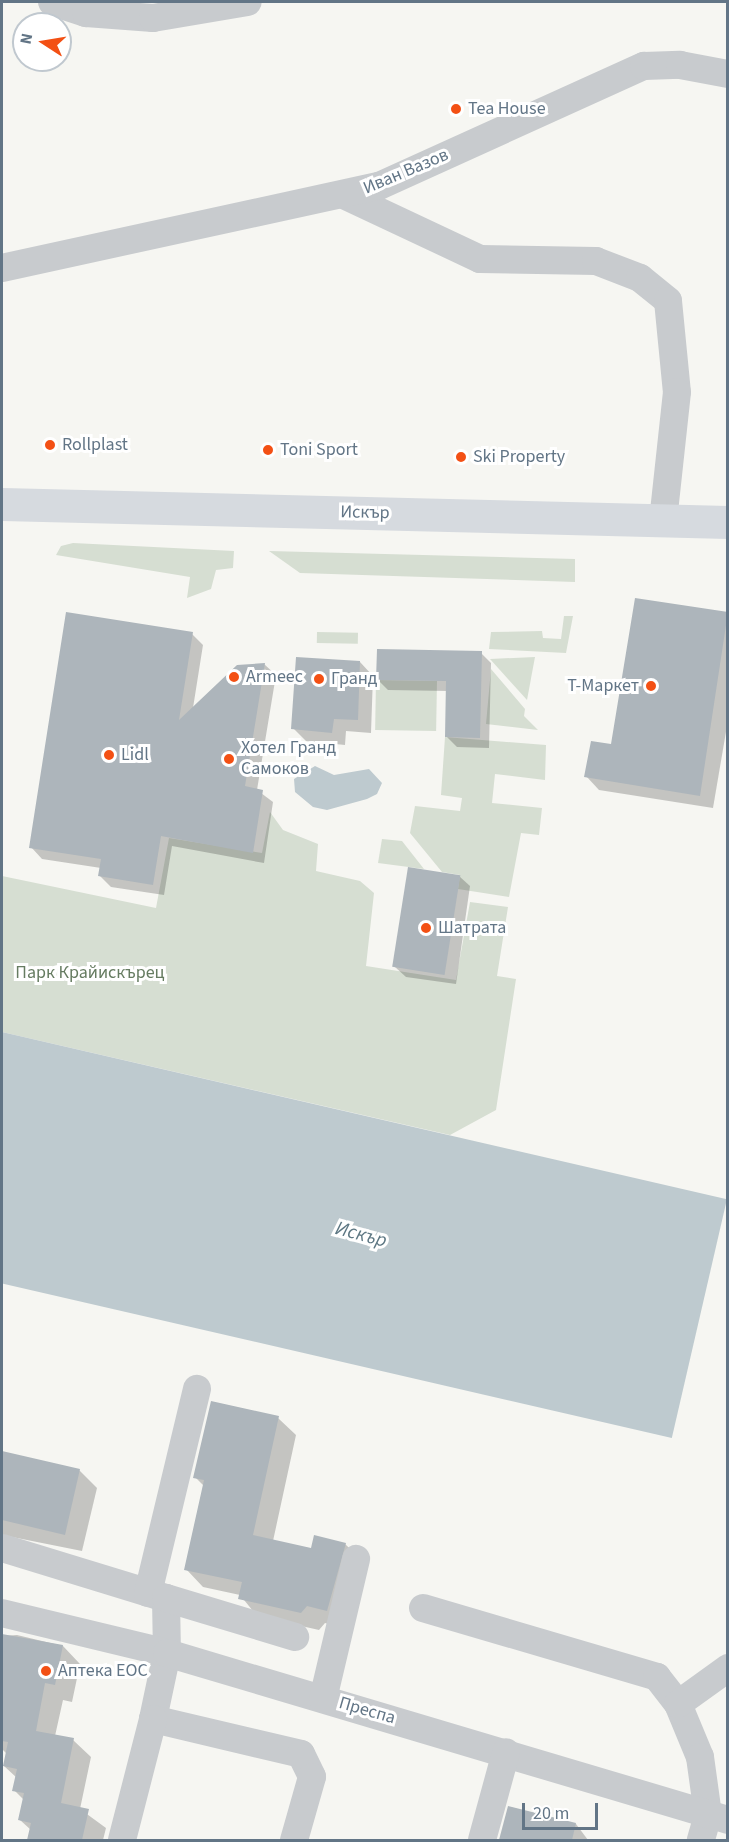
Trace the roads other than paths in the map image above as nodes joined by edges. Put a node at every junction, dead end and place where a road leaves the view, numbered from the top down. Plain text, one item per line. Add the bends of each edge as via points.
1 (52, 2) edge
2 (248, 2) edge
3 (728, 74) edge
4 (346, 195) junction
5 (2, 268) edge
6 (2, 504) edge
7 (663, 520) junction
8 (728, 522) edge
9 (197, 1389) dead end
10 (2, 1548) edge
11 (356, 1559) dead end
12 (157, 1595) junction
13 (423, 1608) dead end
14 (2, 1613) edge
15 (295, 1637) dead end
16 (167, 1653) junction
17 (728, 1668) edge
18 (323, 1699) junction
19 (678, 1704) junction
20 (153, 1719) junction
21 (506, 1752) junction
22 (712, 1825) edge
23 (122, 1840) edge
24 (294, 1840) edge
25 (482, 1840) edge

1 - 2 street via 86,13 153,18
3 - 4 street, Иван Вазов via 680,65 644,66 379,186
4 - 5 street, Иван Вазов
4 - 7 street via 480,259 596,261 640,278 668,301 677,392
6 - 7 main road, Искър
7 - 8 main road, Искър
9 - 12 street
10 - 12 street
11 - 18 street
12 - 15 street
12 - 16 street
13 - 19 street via 657,1677
14 - 16 street, Преспа
16 - 18 street, Преспа
16 - 20 street
17 - 19 street
18 - 21 street, Преспа
19 - 22 street via 700,1757
20 - 23 street
20 - 24 street via 301,1754 312,1777
21 - 22 street, Преспа
21 - 25 street

